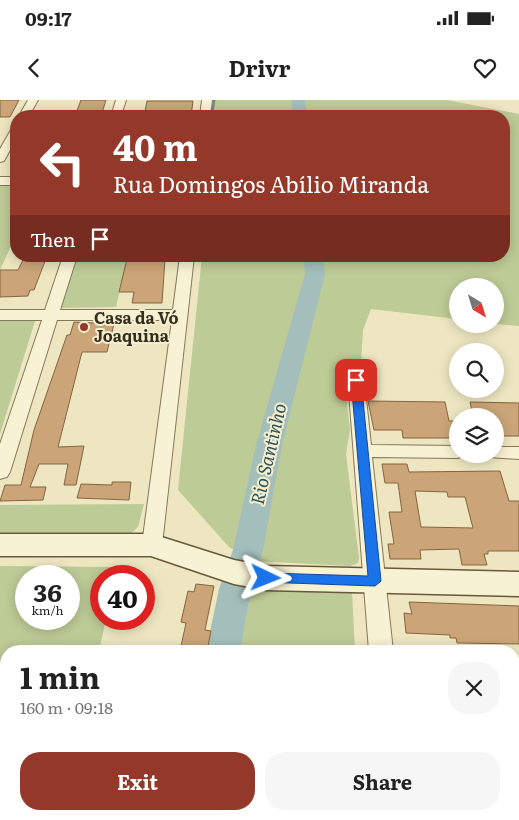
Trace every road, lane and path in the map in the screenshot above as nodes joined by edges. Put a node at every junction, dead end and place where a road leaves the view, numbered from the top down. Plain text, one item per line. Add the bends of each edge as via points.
1 (10, 141) edge
2 (0, 159) edge
3 (68, 262) edge
4 (186, 262) edge
5 (180, 315) junction
6 (0, 316) edge
7 (51, 316) junction
8 (356, 380) dead end
9 (362, 450) junction
10 (449, 452) edge
11 (504, 453) edge
12 (519, 453) edge
13 (0, 472) edge
14 (152, 545) junction
15 (0, 546) edge
16 (375, 581) junction
17 (519, 584) edge
18 (381, 645) edge

1 - 2 street
3 - 7 street
4 - 5 street
5 - 7 street
5 - 14 street
6 - 7 street
7 - 13 street
8 - 9 street
9 - 10 street
9 - 16 street
11 - 12 street
14 - 15 street
14 - 16 street via 242,574 283,579
16 - 17 street
16 - 18 street

